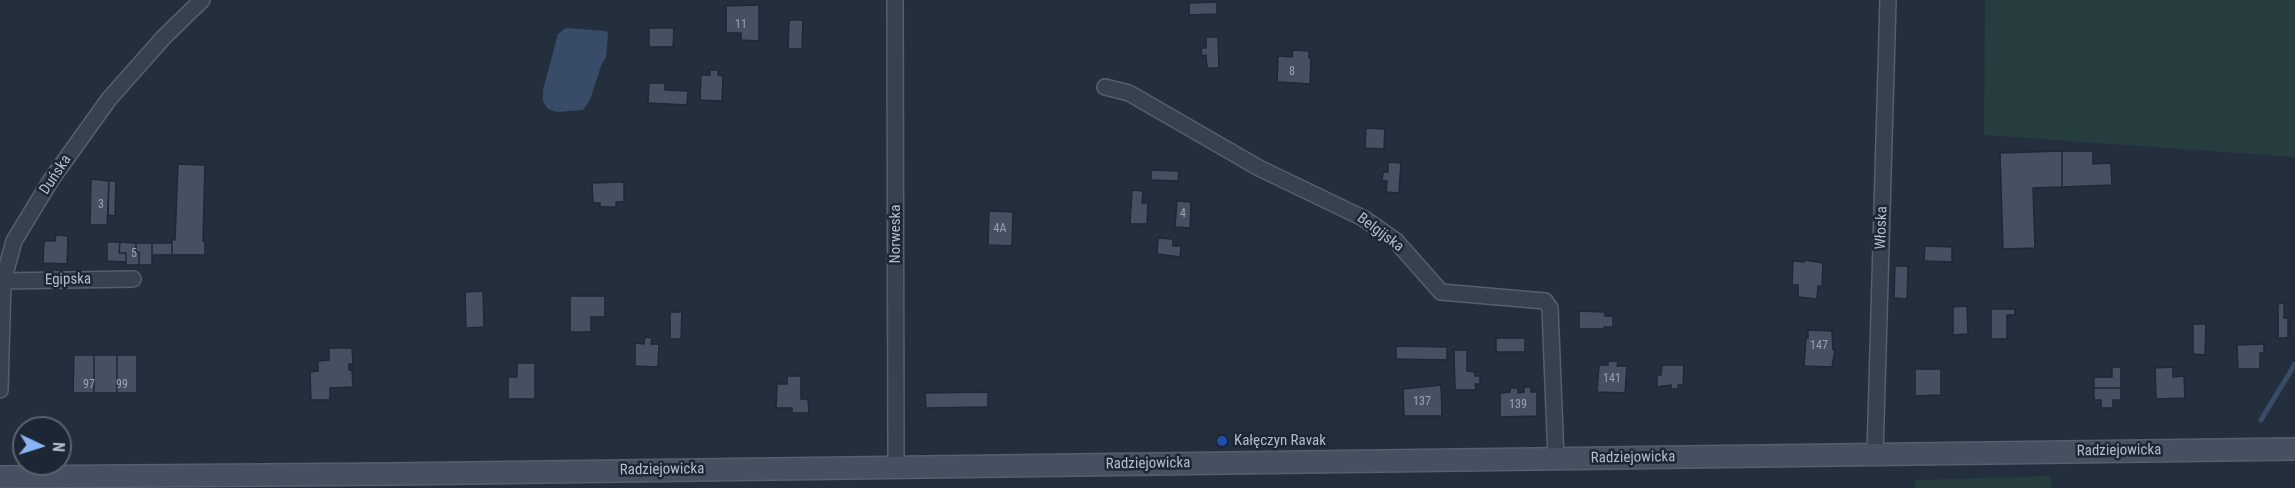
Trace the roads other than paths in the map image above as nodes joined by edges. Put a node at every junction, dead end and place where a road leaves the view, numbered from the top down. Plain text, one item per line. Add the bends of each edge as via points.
1 (202, 0) edge
2 (895, 0) edge
3 (1888, 0) edge
4 (1105, 87) dead end
5 (133, 279) dead end
6 (2, 281) edge
7 (0, 390) edge
8 (2295, 449) edge
9 (1875, 455) junction
10 (1556, 459) junction
11 (896, 467) junction
12 (0, 477) edge
13 (267, 481) edge

1 - 6 street, Duńska via 109,99 51,180 14,241
2 - 11 street, Norweska
3 - 9 street, Włoska
4 - 10 street, Belgijska via 1129,93 1259,168 1363,218 1396,241 1442,292 1545,301 1550,308
5 - 6 street, Egipska
6 - 7 street, Duńska
8 - 9 main road, Radziejowicka
9 - 10 main road, Radziejowicka
10 - 11 main road, Radziejowicka
11 - 13 main road, Radziejowicka
12 - 13 main road, Radziejowicka

